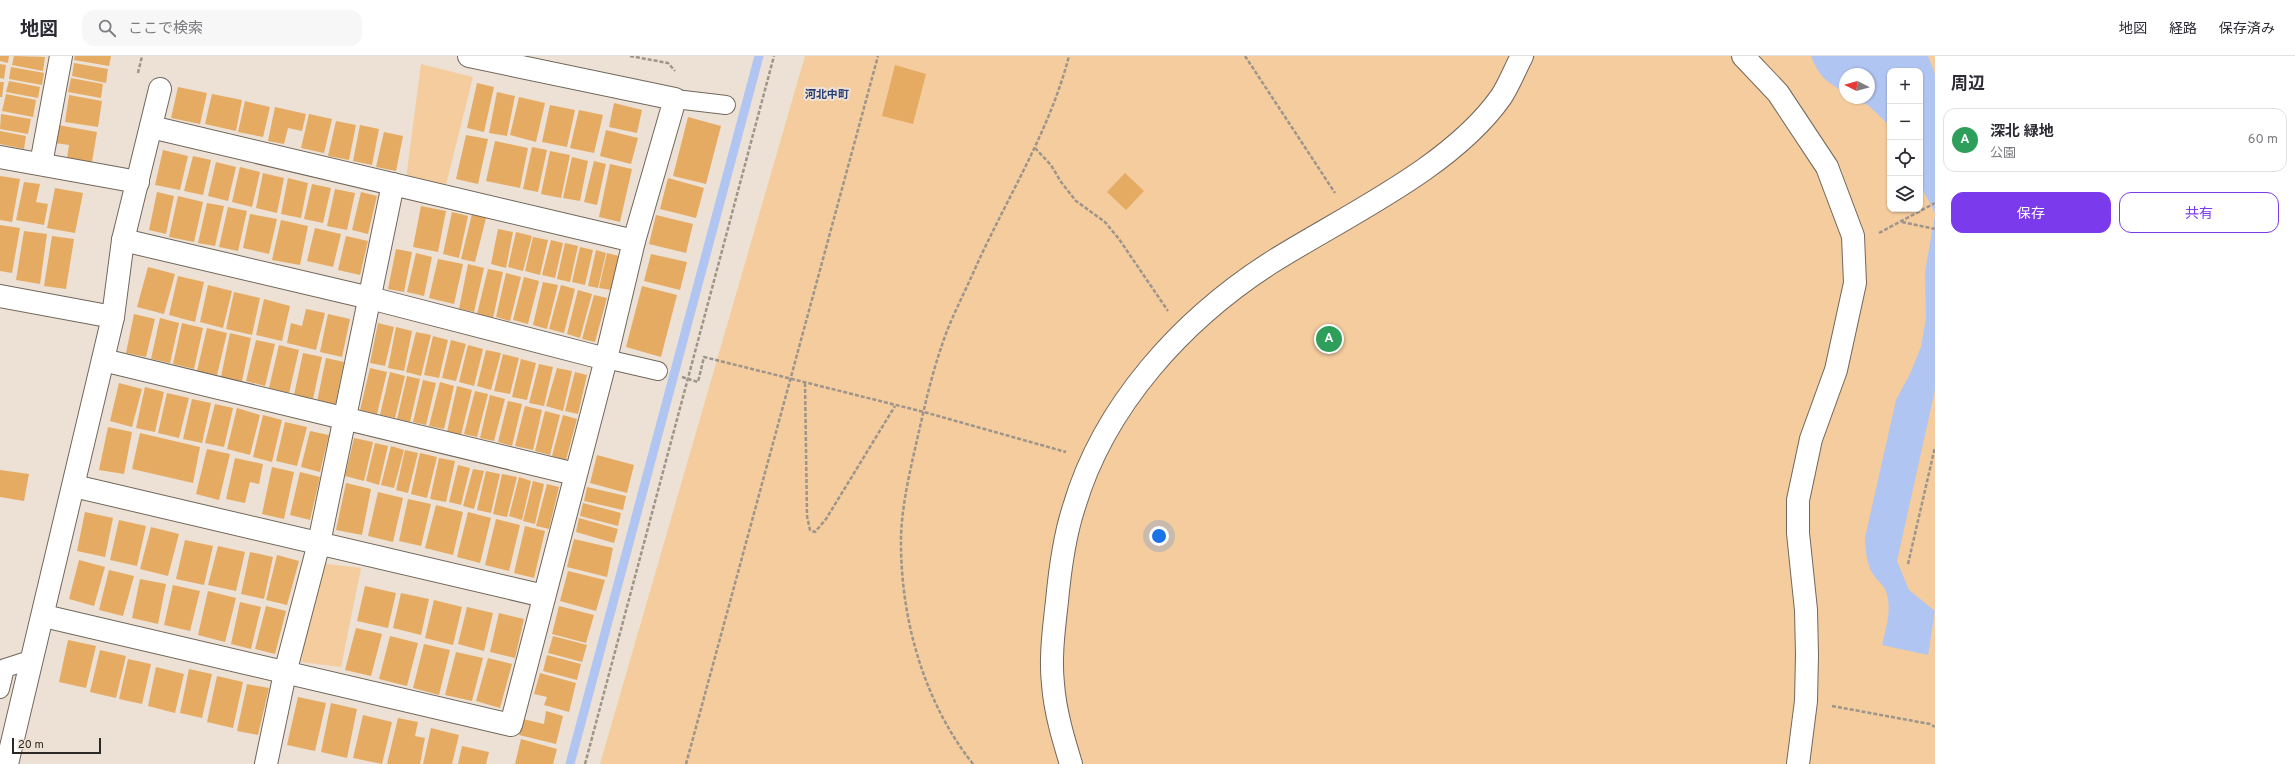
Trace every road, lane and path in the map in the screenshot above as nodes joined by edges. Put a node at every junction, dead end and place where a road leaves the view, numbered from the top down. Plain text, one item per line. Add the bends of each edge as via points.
1 (61, 56) edge
2 (469, 56) edge
3 (774, 56) edge
4 (878, 56) edge
5 (1069, 56) edge
6 (1245, 56) edge
7 (1522, 56) edge
8 (1743, 56) edge
9 (160, 89) dead end
10 (675, 99) junction
11 (726, 105) dead end
12 (151, 127) junction
13 (1035, 148) junction
14 (0, 157) edge
15 (41, 164) junction
16 (138, 182) junction
17 (393, 184) junction
18 (1935, 203) edge
19 (1350, 215) junction
20 (1901, 222) junction
21 (1935, 229) edge
22 (1853, 236) junction
23 (123, 240) junction
24 (634, 241) junction
25 (0, 296) edge
26 (370, 298) junction
27 (113, 317) junction
28 (1186, 331) junction
29 (606, 359) junction
30 (103, 360) junction
31 (658, 371) dead end
32 (688, 379) junction
33 (791, 379) junction
34 (805, 383) junction
35 (895, 406) junction
36 (924, 412) junction
37 (345, 418) junction
38 (1935, 447) edge
39 (1934, 459) edge
40 (1092, 460) junction
41 (575, 474) junction
42 (74, 486) junction
43 (319, 543) junction
44 (1908, 564) dead end
45 (544, 596) junction
46 (44, 616) junction
47 (33, 659) junction
48 (285, 673) junction
49 (0, 689) edge
50 (1806, 701) junction
51 (1935, 727) edge
52 (7, 764) edge
53 (266, 764) edge
54 (585, 764) edge
55 (686, 764) edge
56 (973, 764) edge
57 (1071, 764) edge
58 (1798, 764) edge

1 - 15 street
2 - 10 street
3 - 32 path
4 - 33 path
5 - 13 path via 1060,91
6 - 19 path
7 - 19 street via 1501,96 1469,132 1433,164
8 - 22 street via 1778,93 1827,167
9 - 12 street
10 - 11 lane
10 - 24 street
12 - 16 street
12 - 17 street
13 - 28 path via 1051,165 1076,201 1105,222
13 - 36 path via 975,269 941,346
14 - 15 street
15 - 16 street
16 - 23 street
17 - 24 street
17 - 26 street
18 - 20 path
19 - 28 street via 1270,263 1221,299
20 - 21 path
20 - 22 path via 1883,232
22 - 50 street via 1855,283 1836,370 1811,438 1798,500 1798,533 1806,610
23 - 26 street
23 - 27 street
24 - 29 street
25 - 27 street
26 - 29 street
26 - 37 street
27 - 30 street
28 - 40 street via 1148,370 1112,419
29 - 31 lane
29 - 41 street
30 - 37 street
30 - 42 street
32 - 33 path via 698,382 704,357
32 - 54 path
33 - 34 path
33 - 55 path
34 - 35 path
34 - 35 path via 807,516 810,530 815,532 826,519
35 - 36 path
36 - 40 path
36 - 56 path via 906,489 901,536 902,582 918,663 936,704 959,746
37 - 41 street
37 - 43 street
38 - 39 path
39 - 44 path
40 - 57 street via 1074,506 1061,562 1054,624 1052,682 1063,739
41 - 45 street
42 - 43 street
42 - 46 street
43 - 45 street
43 - 48 street
45 - 48 street via 511,725
46 - 47 street
46 - 48 street
47 - 49 lane via 5,668
47 - 52 street
48 - 53 street
50 - 51 path
50 - 58 street

